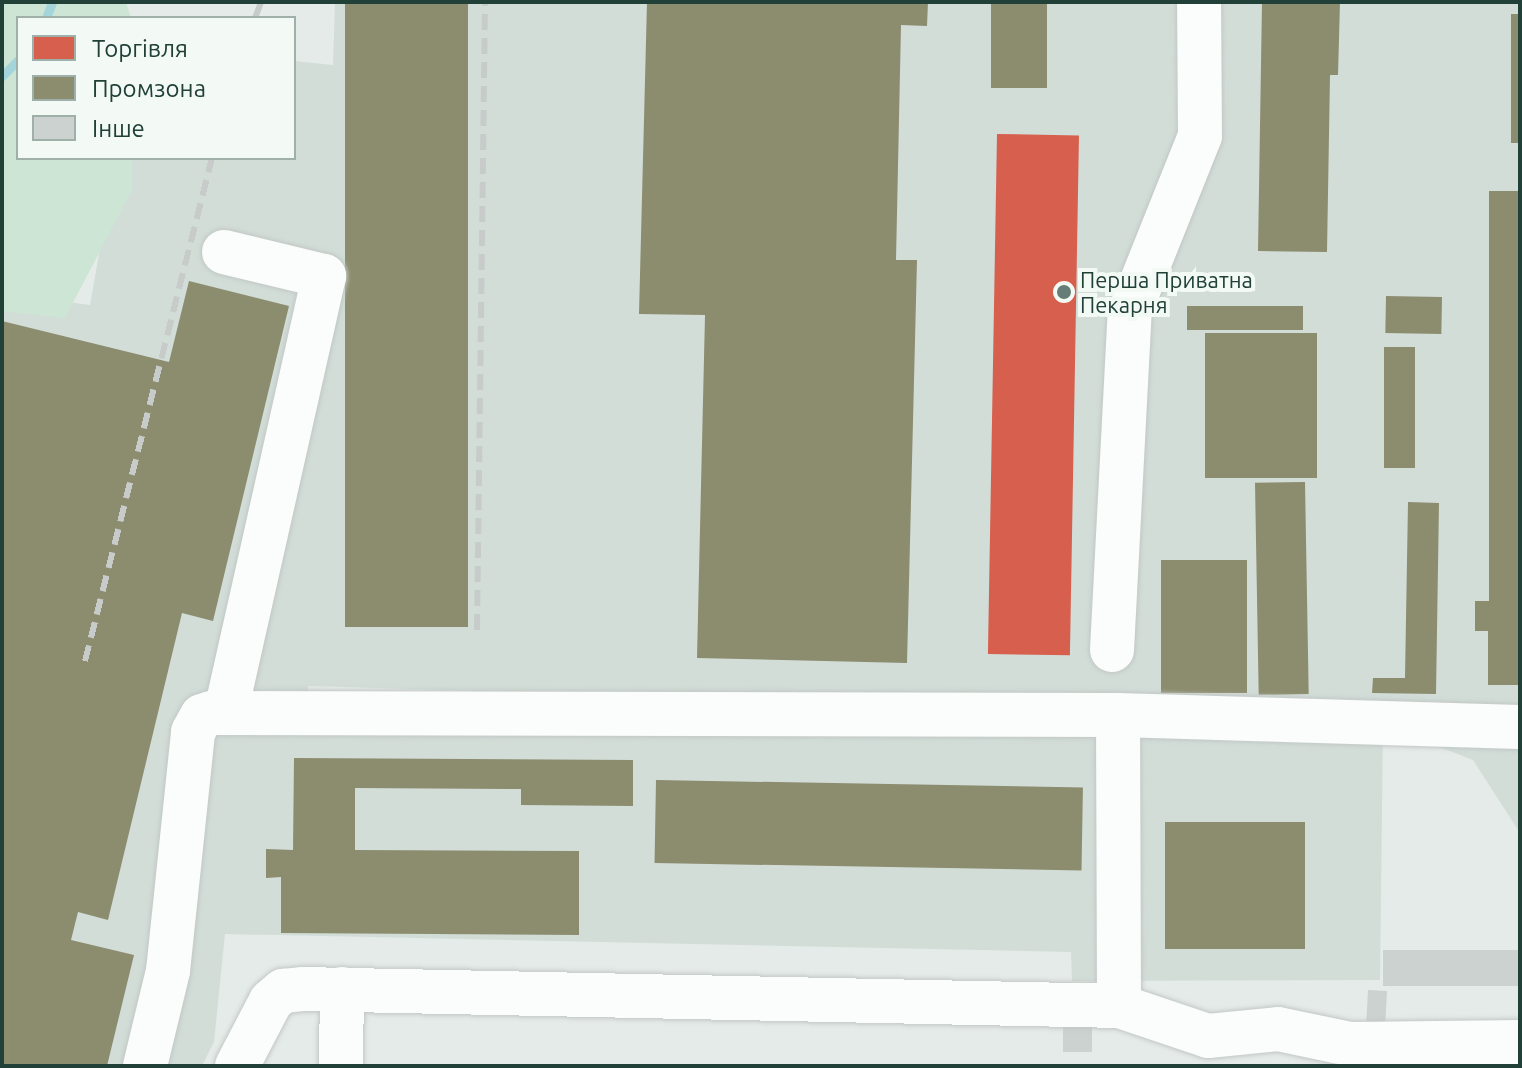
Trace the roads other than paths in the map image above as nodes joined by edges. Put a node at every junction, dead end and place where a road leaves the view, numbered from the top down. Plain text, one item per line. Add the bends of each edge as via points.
1 (1199, 2) edge
2 (224, 252) dead end
3 (1112, 650) dead end
4 (226, 712) junction
5 (1118, 715) junction
6 (1520, 727) edge
7 (342, 989) junction
8 (1119, 1006) junction
9 (1520, 1042) edge
10 (1208, 1051) edge
11 (145, 1066) edge
12 (237, 1066) edge
13 (341, 1066) edge

1 - 3 street via 1200,136 1130,311
2 - 4 street via 324,276
4 - 5 street
4 - 11 street via 202,716 193,732 168,971
5 - 6 street
5 - 8 street
7 - 8 street
7 - 12 street via 283,991 261,1015
7 - 13 street
8 - 10 street
9 - 10 street via 1350,1044 1278,1029

